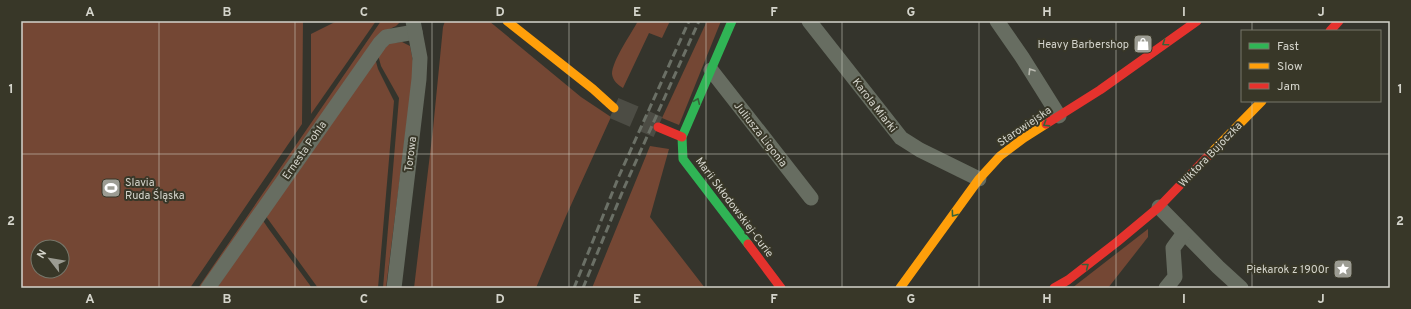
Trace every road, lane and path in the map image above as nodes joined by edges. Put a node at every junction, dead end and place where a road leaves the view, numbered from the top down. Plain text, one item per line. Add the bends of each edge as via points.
1 (507, 21) edge
2 (732, 21) edge
3 (809, 21) edge
4 (997, 21) edge
5 (1197, 21) edge
6 (1339, 21) edge
7 (414, 26) edge
8 (1331, 30) edge
9 (711, 70) junction
10 (1261, 102) edge
11 (614, 108) tunnel mouth
12 (1059, 116) junction
13 (658, 127) tunnel mouth
14 (682, 137) junction
15 (979, 179) junction
16 (811, 198) dead end
17 (1159, 207) junction
18 (1184, 233) junction
19 (208, 288) edge
20 (394, 288) edge
21 (782, 288) edge
22 (900, 288) edge
23 (1054, 288) edge
24 (1166, 288) edge
25 (1241, 288) edge

1 - 11 street
2 - 9 street
3 - 15 street, Karola Miarki via 901,138
12 -> 4 street
5 -> 12 street, Starowiejska
6 - 8 street
7 - 19 street, Ernesta Pohla via 386,37 380,43
7 - 20 street, Torowa via 420,58 419,79
14 -> 9 street
9 - 16 street, Juliusza Ligonia
10 - 17 street, Wiktora Bujoczka
12 -> 15 street, Starowiejska via 1000,156
13 - 14 street
14 - 21 street, Marii Skłodowskiej-Curie via 683,159
15 -> 22 street, Starowiejska
17 - 18 street
23 -> 17 street, Wiktora Bujoczka via 1068,280
18 - 24 street via 1173,248 1175,277
18 - 25 street

